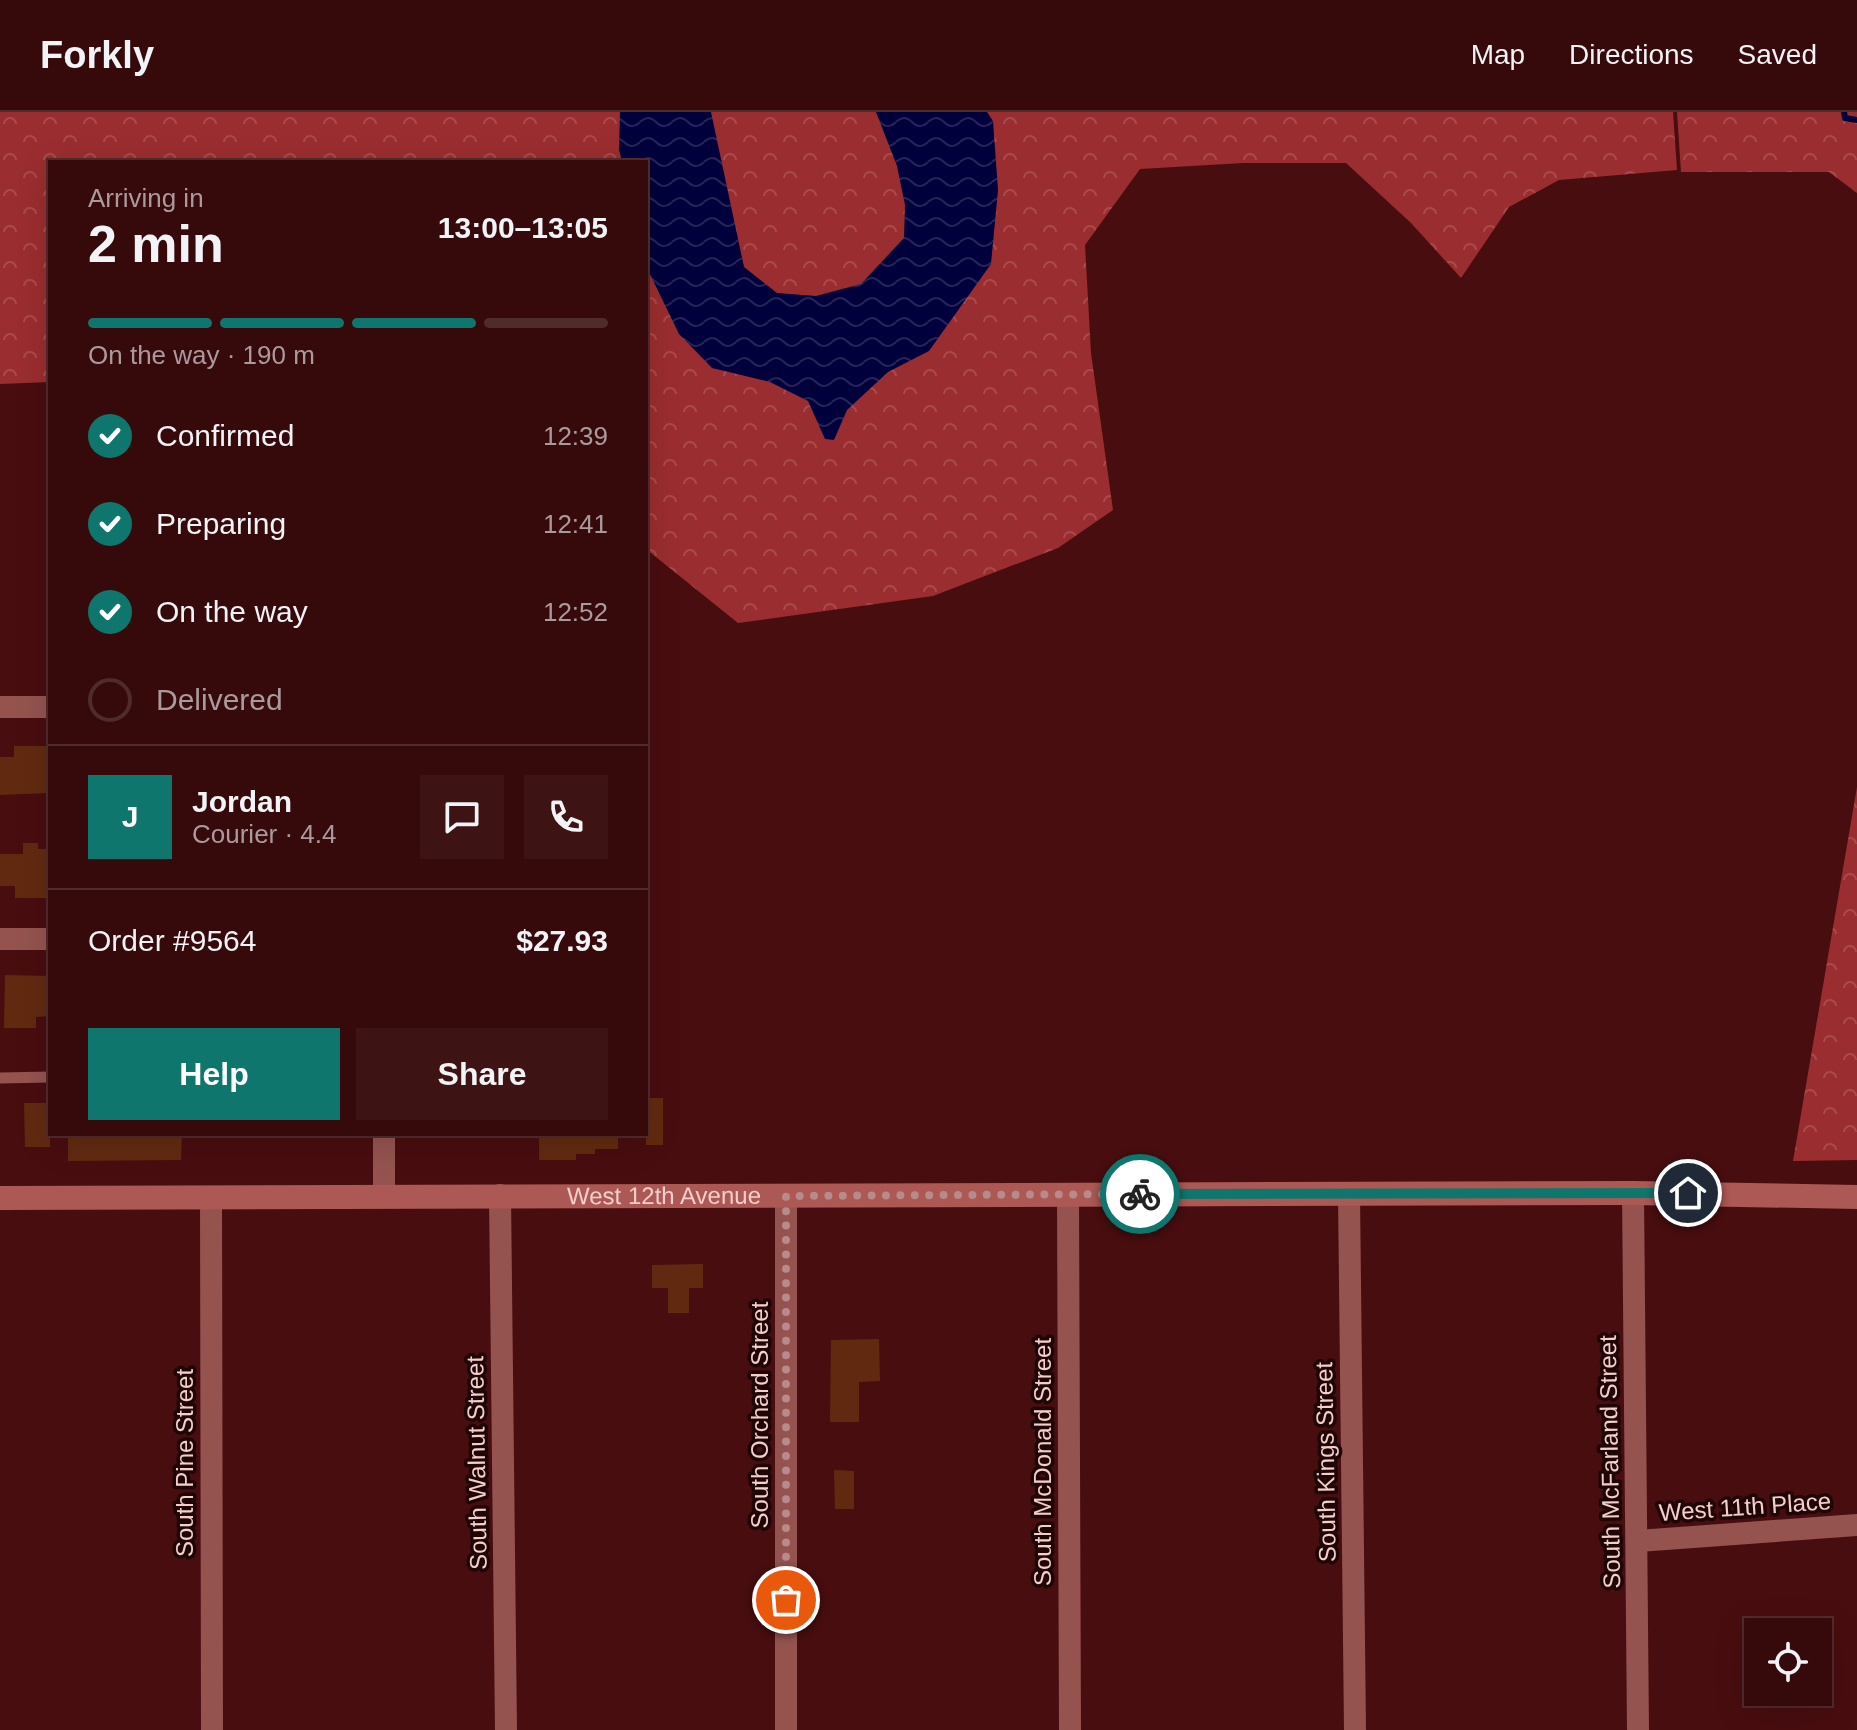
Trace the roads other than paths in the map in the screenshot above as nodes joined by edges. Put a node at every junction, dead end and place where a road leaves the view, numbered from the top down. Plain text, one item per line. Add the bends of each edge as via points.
1 (0, 707) edge
2 (48, 707) edge
3 (0, 939) edge
4 (48, 939) edge
5 (48, 1077) edge
6 (0, 1078) edge
7 (384, 1136) edge
8 (1633, 1193) junction
9 (1068, 1194) junction
10 (1349, 1194) junction
11 (384, 1195) junction
12 (500, 1195) junction
13 (786, 1196) junction
14 (211, 1197) junction
15 (1857, 1197) edge
16 (0, 1198) edge
17 (1857, 1525) edge
18 (1638, 1541) junction
19 (212, 1730) edge
20 (506, 1730) edge
21 (786, 1730) edge
22 (1070, 1730) edge
23 (1355, 1730) edge
24 (1638, 1730) edge

1 - 2 street
3 - 4 street
5 - 6 lane
7 - 11 street
8 - 10 main road, West 12th Avenue
8 - 15 main road, West 12th Avenue
8 - 18 street, South McFarland Street
9 - 10 main road, West 12th Avenue
9 - 13 main road, West 12th Avenue
9 - 22 street, South McDonald Street
10 - 23 street, South Kings Street
11 - 12 main road, West 12th Avenue
11 - 14 main road, West 12th Avenue
12 - 13 main road, West 12th Avenue
12 - 20 street, South Walnut Street
13 - 21 street, South Orchard Street
14 - 16 main road, West 12th Avenue
14 - 19 street, South Pine Street
17 - 18 street, West 11th Place
18 - 24 street, South McFarland Street

